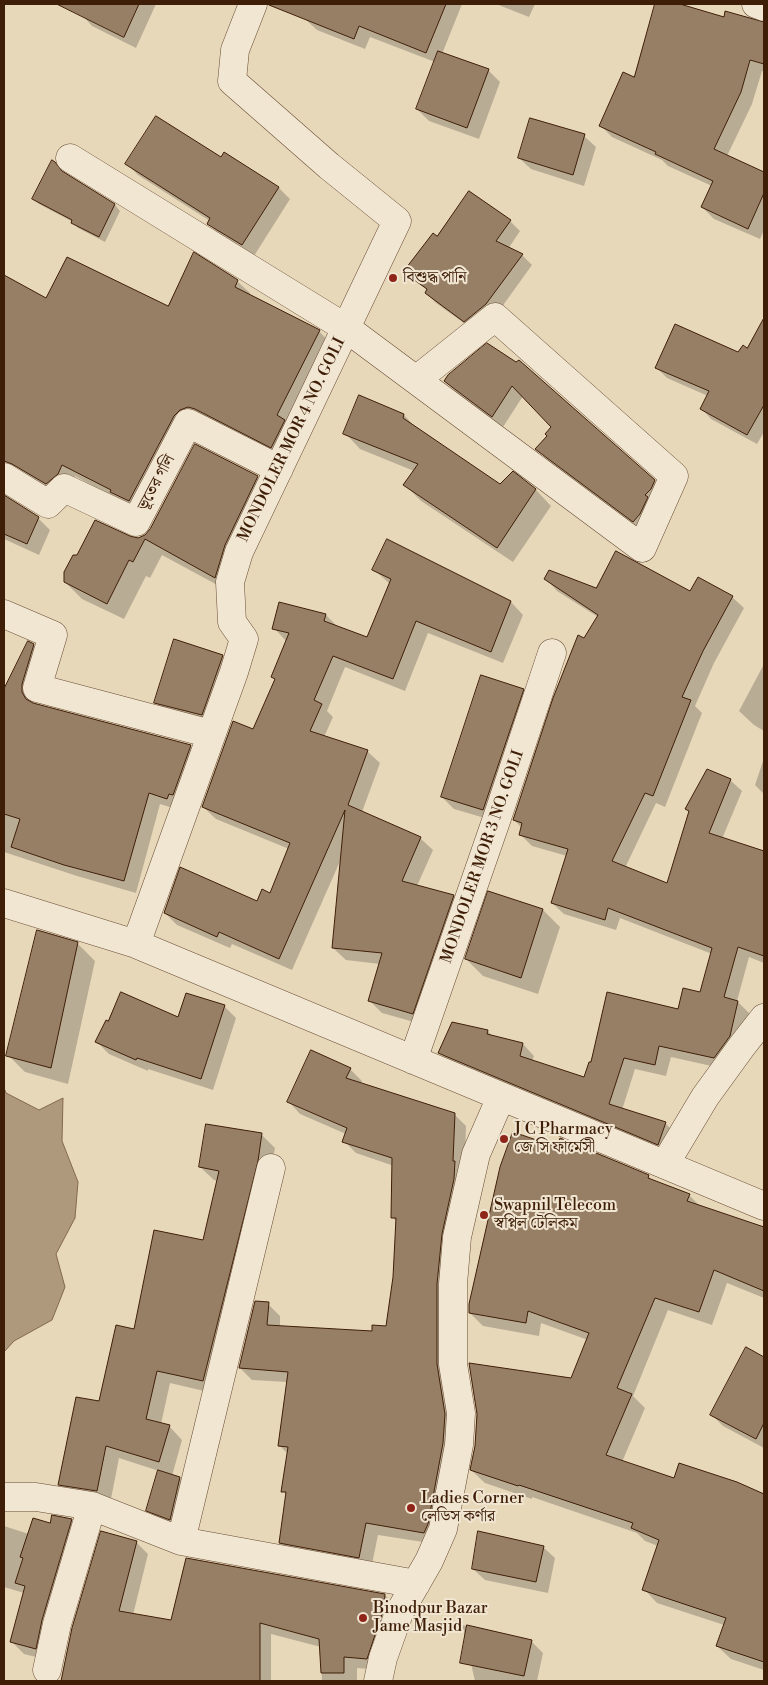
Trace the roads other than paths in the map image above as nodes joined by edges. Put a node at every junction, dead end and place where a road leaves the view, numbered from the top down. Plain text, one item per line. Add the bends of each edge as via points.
1 (252, 4) edge
2 (756, 4) edge
3 (764, 7) edge
4 (70, 158) dead end
5 (346, 328) junction
6 (416, 380) junction
7 (279, 469) junction
8 (4, 477) edge
9 (4, 614) edge
10 (552, 653) dead end
11 (211, 734) junction
12 (4, 903) edge
13 (136, 944) junction
14 (764, 1018) edge
15 (413, 1060) junction
16 (501, 1097) junction
17 (665, 1164) junction
18 (271, 1168) dead end
19 (764, 1206) edge
20 (4, 1497) edge
21 (92, 1506) junction
22 (181, 1541) junction
23 (416, 1584) junction
24 (46, 1670) dead end
25 (378, 1681) edge

1 - 5 street, MONDOLER MOR 4 NO. GOLI via 235,50 232,81 397,221
2 - 3 street
4 - 5 street
5 - 6 street
5 - 7 street, MONDOLER MOR 4 NO. GOLI
6 - 6 street via 619,530 642,548 674,476 495,316
7 - 8 street, ভূতের গলি via 188,423 136,522 64,488 48,504
7 - 11 street, MONDOLER MOR 4 NO. GOLI via 239,552 230,582 232,622 244,639
9 - 11 street via 53,634 37,688
10 - 15 street, MONDOLER MOR 3 NO. GOLI
11 - 13 street, MONDOLER MOR 4 NO. GOLI
12 - 13 street
13 - 15 street
14 - 17 street via 705,1097
15 - 16 street
16 - 17 street
16 - 23 street via 476,1154 457,1237 453,1284 453,1364 461,1413 459,1445 443,1529
17 - 19 street
18 - 22 street
20 - 21 street
21 - 22 street
21 - 24 street
22 - 23 street
23 - 25 street via 399,1613

